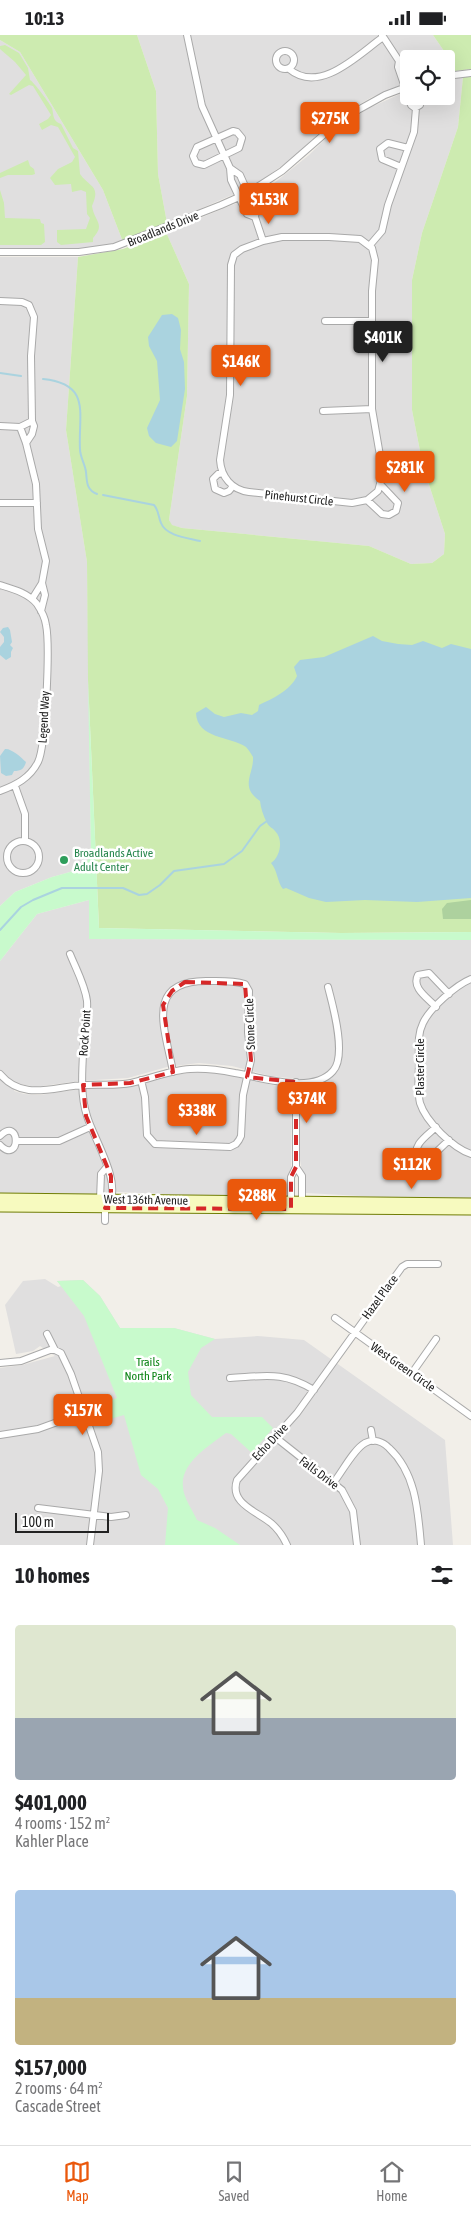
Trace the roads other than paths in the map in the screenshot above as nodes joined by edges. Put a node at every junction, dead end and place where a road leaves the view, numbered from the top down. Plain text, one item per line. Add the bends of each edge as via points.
1 (187, 35) edge
2 (383, 36) edge
3 (399, 61) joint
4 (289, 69) dead end
5 (400, 71) edge
6 (471, 73) edge
7 (455, 75) edge
8 (400, 90) edge
9 (411, 105) edge
10 (420, 105) edge
11 (416, 108) junction
12 (216, 138) junction
13 (408, 148) junction
14 (224, 156) junction
15 (401, 167) junction
16 (230, 168) junction
17 (248, 193) junction
18 (239, 197) junction
19 (255, 217) junction
20 (263, 241) junction
21 (370, 245) junction
22 (0, 253) edge
23 (0, 301) edge
24 (325, 321) dead end
25 (372, 321) junction
26 (372, 409) junction
27 (323, 411) dead end
28 (32, 421) junction
29 (0, 426) edge
30 (20, 427) junction
31 (26, 443) junction
32 (223, 473) junction
33 (381, 485) junction
34 (233, 486) junction
35 (367, 500) junction
36 (0, 503) edge
37 (37, 503) junction
38 (42, 583) junction
39 (0, 585) edge
40 (32, 599) junction
41 (41, 611) junction
42 (15, 786) junction
43 (0, 791) edge
44 (26, 841) junction
45 (4, 859) edge
46 (70, 954) dead end
47 (471, 979) edge
48 (328, 987) dead end
49 (449, 994) junction
50 (436, 1007) junction
51 (173, 1071) junction
52 (0, 1074) edge
53 (248, 1076) junction
54 (141, 1080) junction
55 (296, 1082) junction
56 (84, 1085) junction
57 (90, 1127) junction
58 (436, 1127) junction
59 (0, 1136) edge
60 (449, 1140) junction
61 (17, 1141) junction
62 (0, 1145) edge
63 (471, 1154) edge
64 (296, 1167) junction
65 (106, 1168) junction
66 (0, 1198) edge
67 (100, 1199) junction
68 (111, 1199) junction
69 (471, 1203) edge
70 (292, 1205) junction
71 (302, 1205) junction
72 (0, 1207) edge
73 (105, 1208) junction
74 (471, 1210) edge
75 (105, 1221) dead end
76 (438, 1264) dead end
77 (335, 1318) dead end
78 (355, 1333) junction
79 (47, 1334) dead end
80 (436, 1339) dead end
81 (55, 1350) junction
82 (0, 1363) edge
83 (412, 1373) junction
84 (230, 1378) dead end
85 (314, 1390) junction
86 (85, 1412) junction
87 (471, 1416) edge
88 (370, 1431) dead end
89 (0, 1435) edge
90 (275, 1437) junction
91 (373, 1441) junction
92 (334, 1482) junction
93 (227, 1485) dead end
94 (235, 1486) junction
95 (38, 1508) dead end
96 (94, 1515) junction
97 (126, 1515) dead end
98 (90, 1545) edge
99 (287, 1545) edge
100 (357, 1545) edge
101 (421, 1545) edge

1 - 12 street via 202,106
2 - 3 street
2 - 4 street via 330,73 313,77
3 - 5 street
6 - 7 street
8 - 17 street, Broadlands Drive via 373,101 342,120 282,171
9 - 11 street
10 - 11 street
11 - 13 street via 416,124
12 - 14 street
12 - 14 street via 232,131 242,138 239,149
12 - 14 street via 197,147 194,159 204,165
13 - 15 street
13 - 15 street via 388,143 380,149 382,159
14 - 16 street
15 - 21 street via 382,231
16 - 17 street via 240,175
16 - 18 street via 231,180
17 - 18 street, Broadlands Drive
17 - 19 street via 256,211
18 - 19 street via 247,214
18 - 22 street, Broadlands Drive via 114,247 79,252
19 - 20 street
20 - 21 street, Pinehurst Circle via 282,237 343,237 360,239
20 - 32 street, Pinehurst Circle via 239,251 231,265 230,395 221,456
21 - 25 street via 375,260
23 - 28 street, Legend Way via 22,302 33,310
24 - 25 street
25 - 26 street
26 - 27 street
26 - 33 street via 383,473
28 - 30 street
28 - 31 street, Legend Way via 32,434
29 - 30 street
30 - 31 street, Legend Way
31 - 37 street, Legend Way
32 - 34 street
32 - 34 street, Pinehurst Circle via 213,479 215,489 224,493
33 - 35 street
33 - 35 street via 396,499 396,511 386,515
34 - 35 street, Pinehurst Circle via 245,492 352,503
36 - 37 street
37 - 38 street, Legend Way via 38,529 46,561
38 - 40 street, Legend Way
38 - 41 street, Legend Way via 45,595
39 - 40 street, Legend Way via 18,590
40 - 41 street, Legend Way
41 - 42 street, Legend Way via 46,624 47,648 43,750 32,772
42 - 43 street
42 - 44 street via 25,814
44 - 45 street via 12,846
44 - 45 street via 37,849 39,859 35,867 27,873 16,871
46 - 56 street, Rock Point via 87,1003
47 - 49 street, Plaster Circle
48 - 55 street via 339,1060 326,1077
49 - 50 street, Plaster Circle
49 - 50 street via 429,973 418,975 416,987
50 - 58 street, Plaster Circle via 423,1023 419,1039 420,1103
51 - 53 street via 200,1068
51 - 53 street, Stone Circle via 163,1013 165,998 185,983 235,981 245,984 248,991 251,1060
51 - 54 street
52 - 56 street via 18,1087 35,1091
53 - 54 street via 243,1095 241,1136 230,1147 155,1144 147,1135
53 - 55 street
54 - 56 street
55 - 64 street
56 - 57 street, Rock Point
57 - 61 street via 59,1141
57 - 65 street, Rock Point via 104,1154
58 - 60 street, Plaster Circle
58 - 60 street via 416,1146 418,1158 429,1159
59 - 61 street via 11,1132
60 - 63 street, Plaster Circle
61 - 62 street via 10,1149
64 - 70 street via 291,1177
64 - 71 street via 302,1176
65 - 67 street via 101,1174
65 - 68 street, Rock Point via 111,1176
66 - 67 main road, West 136th Avenue
67 - 68 main road, West 136th Avenue
67 - 73 street
68 - 70 main road, West 136th Avenue
68 - 73 street
69 - 71 main road, West 136th Avenue
70 - 71 main road, West 136th Avenue
70 - 73 main road, West 136th Avenue
71 - 74 main road, West 136th Avenue
72 - 73 main road, West 136th Avenue
73 - 75 street
76 - 78 street, Hazel Place via 416,1263 402,1267
77 - 78 street, West Green Circle
78 - 83 street, West Green Circle
78 - 85 street, Echo Drive
79 - 81 street
80 - 83 street
81 - 82 street via 21,1361
81 - 86 street via 63,1356
83 - 87 street, West Green Circle
84 - 85 street via 283,1376
85 - 90 street, Echo Drive
86 - 89 street via 38,1429
86 - 96 street via 99,1459
88 - 91 street
90 - 92 street, Falls Drive
90 - 94 street, Echo Drive via 239,1477
91 - 92 street via 360,1447
91 - 101 street via 385,1444 394,1452 407,1475 418,1507
92 - 100 street, Falls Drive via 353,1511
93 - 94 street
94 - 99 street via 242,1502 275,1526
95 - 96 street
96 - 97 street
96 - 98 street

